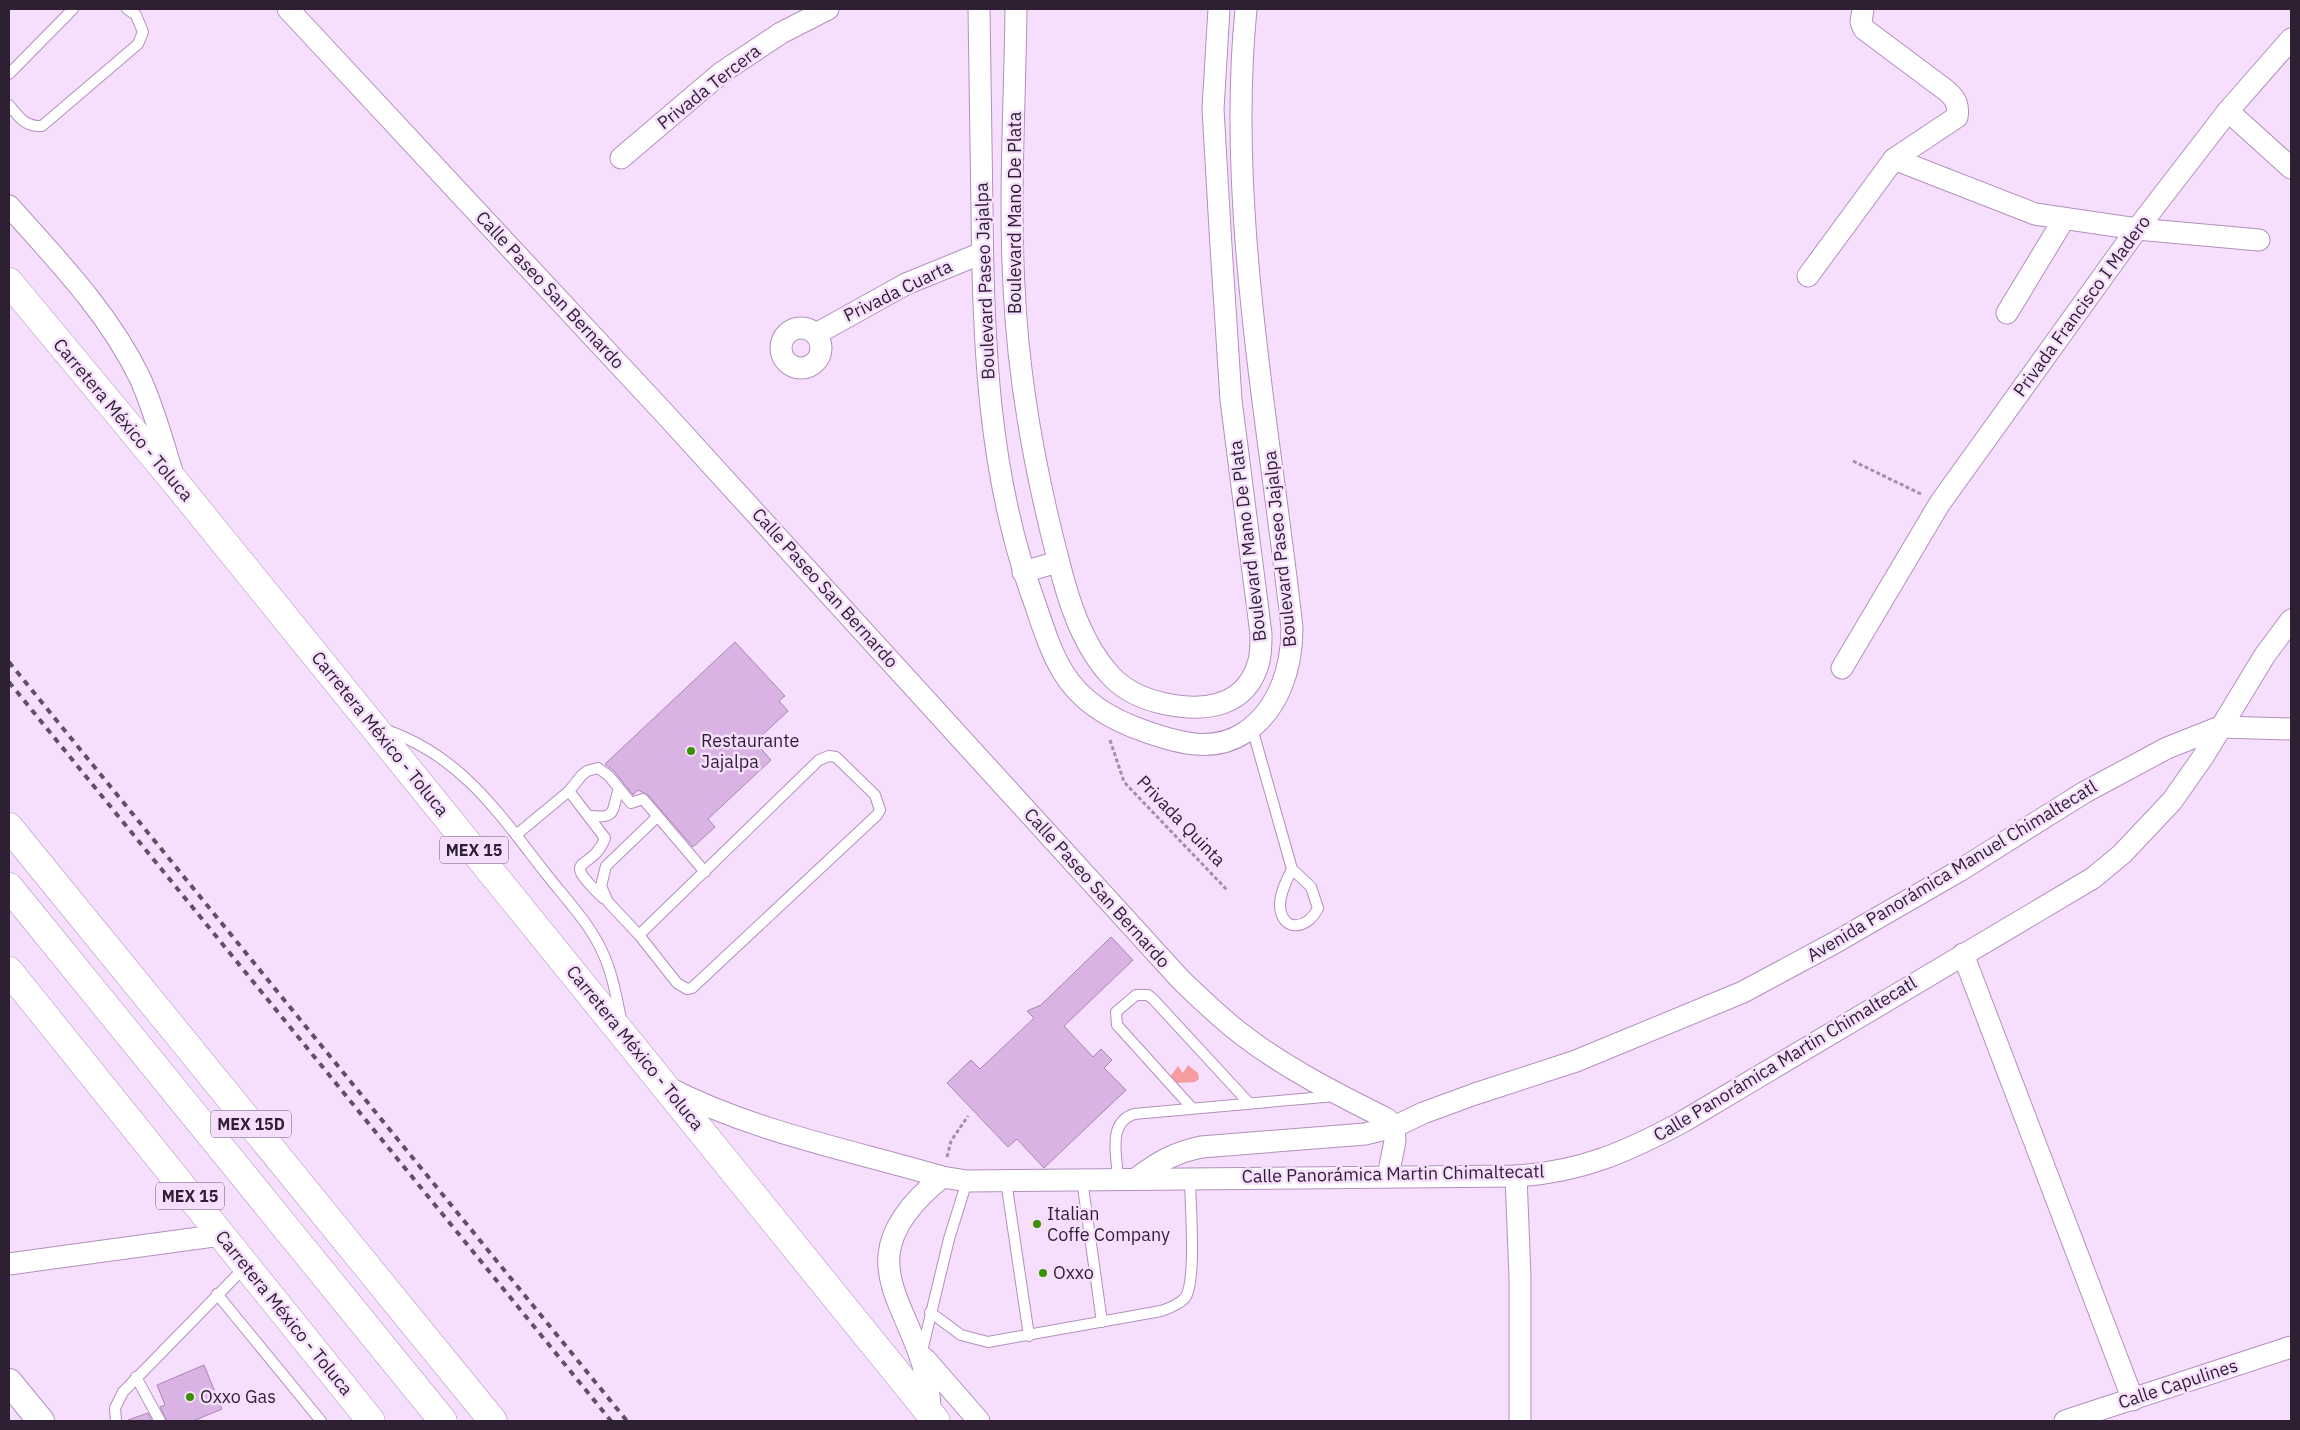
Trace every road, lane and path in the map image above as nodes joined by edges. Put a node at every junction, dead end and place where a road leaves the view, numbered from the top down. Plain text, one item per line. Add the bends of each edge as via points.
1 (72, 9) edge
2 (127, 9) edge
3 (288, 9) edge
4 (828, 9) edge
5 (979, 9) edge
6 (1016, 9) edge
7 (1219, 9) edge
8 (1246, 9) edge
9 (1863, 9) edge
10 (2291, 39) edge
11 (9, 74) edge
12 (9, 105) edge
13 (2228, 111) junction
14 (621, 158) dead end
15 (1894, 159) junction
16 (2291, 168) edge
17 (9, 206) edge
18 (2064, 219) junction
19 (2137, 229) junction
20 (2259, 240) dead end
21 (982, 253) junction
22 (1808, 276) dead end
23 (9, 282) edge
24 (2007, 313) dead end
25 (816, 334) dead end
26 (1264, 399) junction
27 (1231, 400) junction
28 (1854, 461) dead end
29 (176, 483) junction
30 (1940, 503) junction
31 (1058, 562) junction
32 (1023, 572) junction
33 (2291, 620) edge
34 (1842, 668) dead end
35 (1100, 711) junction
36 (374, 726) junction
37 (2220, 727) junction
38 (1252, 728) junction
39 (2291, 729) edge
40 (619, 788) junction
41 (569, 791) junction
42 (591, 816) junction
43 (657, 817) junction
44 (9, 827) edge
45 (516, 835) junction
46 (1292, 868) junction
47 (705, 872) junction
48 (9, 887) edge
49 (1228, 891) dead end
50 (608, 902) junction
51 (638, 935) junction
52 (1963, 954) junction
53 (9, 971) edge
54 (625, 1037) junction
55 (664, 1086) junction
56 (1343, 1096) junction
57 (1249, 1103) junction
58 (1192, 1108) junction
59 (968, 1116) dead end
60 (1394, 1126) junction
61 (1388, 1176) junction
62 (1516, 1176) junction
63 (942, 1177) junction
64 (1190, 1177) junction
65 (1128, 1179) junction
66 (1082, 1180) junction
67 (967, 1181) junction
68 (1006, 1182) junction
69 (221, 1235) junction
70 (9, 1264) edge
71 (246, 1266) junction
72 (217, 1294) junction
73 (930, 1312) junction
74 (1102, 1322) junction
75 (1029, 1336) junction
76 (2291, 1347) edge
77 (921, 1355) junction
78 (136, 1377) junction
79 (9, 1382) edge
80 (2133, 1400) junction
81 (933, 1417) edge
82 (41, 1421) edge
83 (116, 1421) edge
84 (160, 1421) edge
85 (320, 1421) edge
86 (371, 1421) edge
87 (443, 1421) edge
88 (493, 1421) edge
89 (979, 1421) edge
90 (1520, 1421) edge
91 (2065, 1421) edge

1 - 11 lane
2 - 12 lane via 136,15 143,32 138,44 42,126 24,122
3 - 56 street, Calle Paseo San Bernardo via 666,415 1181,980 1245,1037
4 - 14 street, Privada Tercera via 780,33 721,72
5 - 21 street, Boulevard Paseo Jajalpa
6 - 31 street, Boulevard Mano De Plata via 1013,228 1017,333 1039,478
7 - 27 street, Boulevard Mano De Plata via 1213,109
8 - 26 street, Boulevard Paseo Jajalpa via 1241,95 1244,202
9 - 15 street via 1861,22 1864,29 1947,91 1955,99 1958,109 1957,117
10 - 13 street, Privada Francisco I Madero
13 - 16 street
13 - 19 street, Privada Francisco I Madero
15 - 18 street via 2035,214
15 - 22 street
17 - 29 street via 76,282 122,346 155,413
18 - 19 street
18 - 24 street
19 - 20 street
19 - 30 street, Privada Francisco I Madero
21 - 25 street, Privada Cuarta via 906,284
21 - 32 street, Boulevard Paseo Jajalpa via 988,384 998,459
23 - 29 main road, Carretera México - Toluca / MEX 15
26 - 27 street
26 - 38 street, Boulevard Paseo Jajalpa via 1292,628 1292,652 1277,695 1266,714
27 - 31 street, Boulevard Mano De Plata via 1261,634 1260,660 1252,679 1241,693 1204,709 1183,708 1135,694 1113,678 1082,635
28 - 30 path
29 - 36 main road, Carretera México - Toluca / MEX 15
30 - 34 street, Privada Francisco I Madero
31 - 32 street
32 - 35 street, Boulevard Paseo Jajalpa via 1063,673
33 - 37 street, Calle Panorámica Martin Chimaltecatl
35 - 38 street, Boulevard Paseo Jajalpa via 1120,723 1192,745 1213,745 1235,739
35 - 49 path, Privada Quinta via 1124,782
36 - 45 lane via 407,737 453,765 475,784
36 - 54 main road, Carretera México - Toluca / MEX 15
37 - 39 street
37 - 52 street, Calle Panorámica Martin Chimaltecatl via 2172,800 2122,854 2070,893
37 - 60 street, Avenida Panorámica Manuel Chimaltecatl via 2167,748 2124,770 1959,871 1744,992 1576,1061 1475,1094
38 - 46 lane
40 - 41 lane via 598,768 587,771
40 - 42 lane via 610,815 604,818
40 - 43 lane via 631,803 643,799
41 - 42 lane
41 - 45 lane
42 - 50 lane via 605,838 579,871
43 - 47 lane
43 - 50 lane via 606,866 601,886
44 - 88 main road, MEX 15D
45 - 54 lane via 592,932 612,980
46 - 46 lane via 1311,887 1318,908 1312,920 1301,926 1292,925 1285,919 1280,906 1283,887
47 - 51 lane
47 - 51 lane via 813,763 825,758 836,757 879,802 877,816 692,988 687,989 677,983
48 - 87 main road, MEX 15D
50 - 51 lane
52 - 62 street, Calle Panorámica Martin Chimaltecatl via 1635,1148 1583,1166
52 - 80 street
53 - 69 main road, Carretera México - Toluca / MEX 15
54 - 55 main road, Carretera México - Toluca / MEX 15
55 - 63 street, Calle Panorámica Martin Chimaltecatl via 707,1108 766,1128
55 - 81 main road, Carretera México - Toluca / MEX 15
56 - 57 lane
56 - 60 street, Calle Paseo San Bernardo
57 - 58 lane
57 - 58 lane via 1148,995 1136,995 1116,1012 1117,1025
58 - 65 lane via 1134,1114 1120,1122 1116,1130
59 - 63 path via 951,1142
60 - 61 street via 1395,1141
60 - 65 street, Avenida Panorámica Manuel Chimaltecatl via 1365,1134 1201,1147 1177,1152
61 - 62 street, Calle Panorámica Martin Chimaltecatl
61 - 64 street, Calle Panorámica Martin Chimaltecatl
62 - 90 street
63 - 67 street, Calle Panorámica Martin Chimaltecatl
63 - 77 street via 907,1211 895,1231 890,1248 890,1279 894,1296
64 - 65 street, Calle Panorámica Martin Chimaltecatl
64 - 74 lane via 1192,1279 1185,1297 1176,1306 1162,1312
65 - 66 street, Calle Panorámica Martin Chimaltecatl
66 - 68 street, Calle Panorámica Martin Chimaltecatl
66 - 74 lane
67 - 68 street, Calle Panorámica Martin Chimaltecatl
67 - 73 lane
68 - 75 lane
69 - 70 street
69 - 71 main road, Carretera México - Toluca / MEX 15
71 - 72 lane
71 - 86 main road, Carretera México - Toluca / MEX 15
72 - 78 lane
72 - 85 lane
73 - 75 lane via 961,1335 975,1340 988,1342
73 - 77 lane
74 - 75 lane
76 - 80 street, Calle Capulines
77 - 81 street
77 - 89 street
78 - 83 lane via 117,1400
78 - 84 lane
79 - 82 street
80 - 91 street, Calle Capulines

